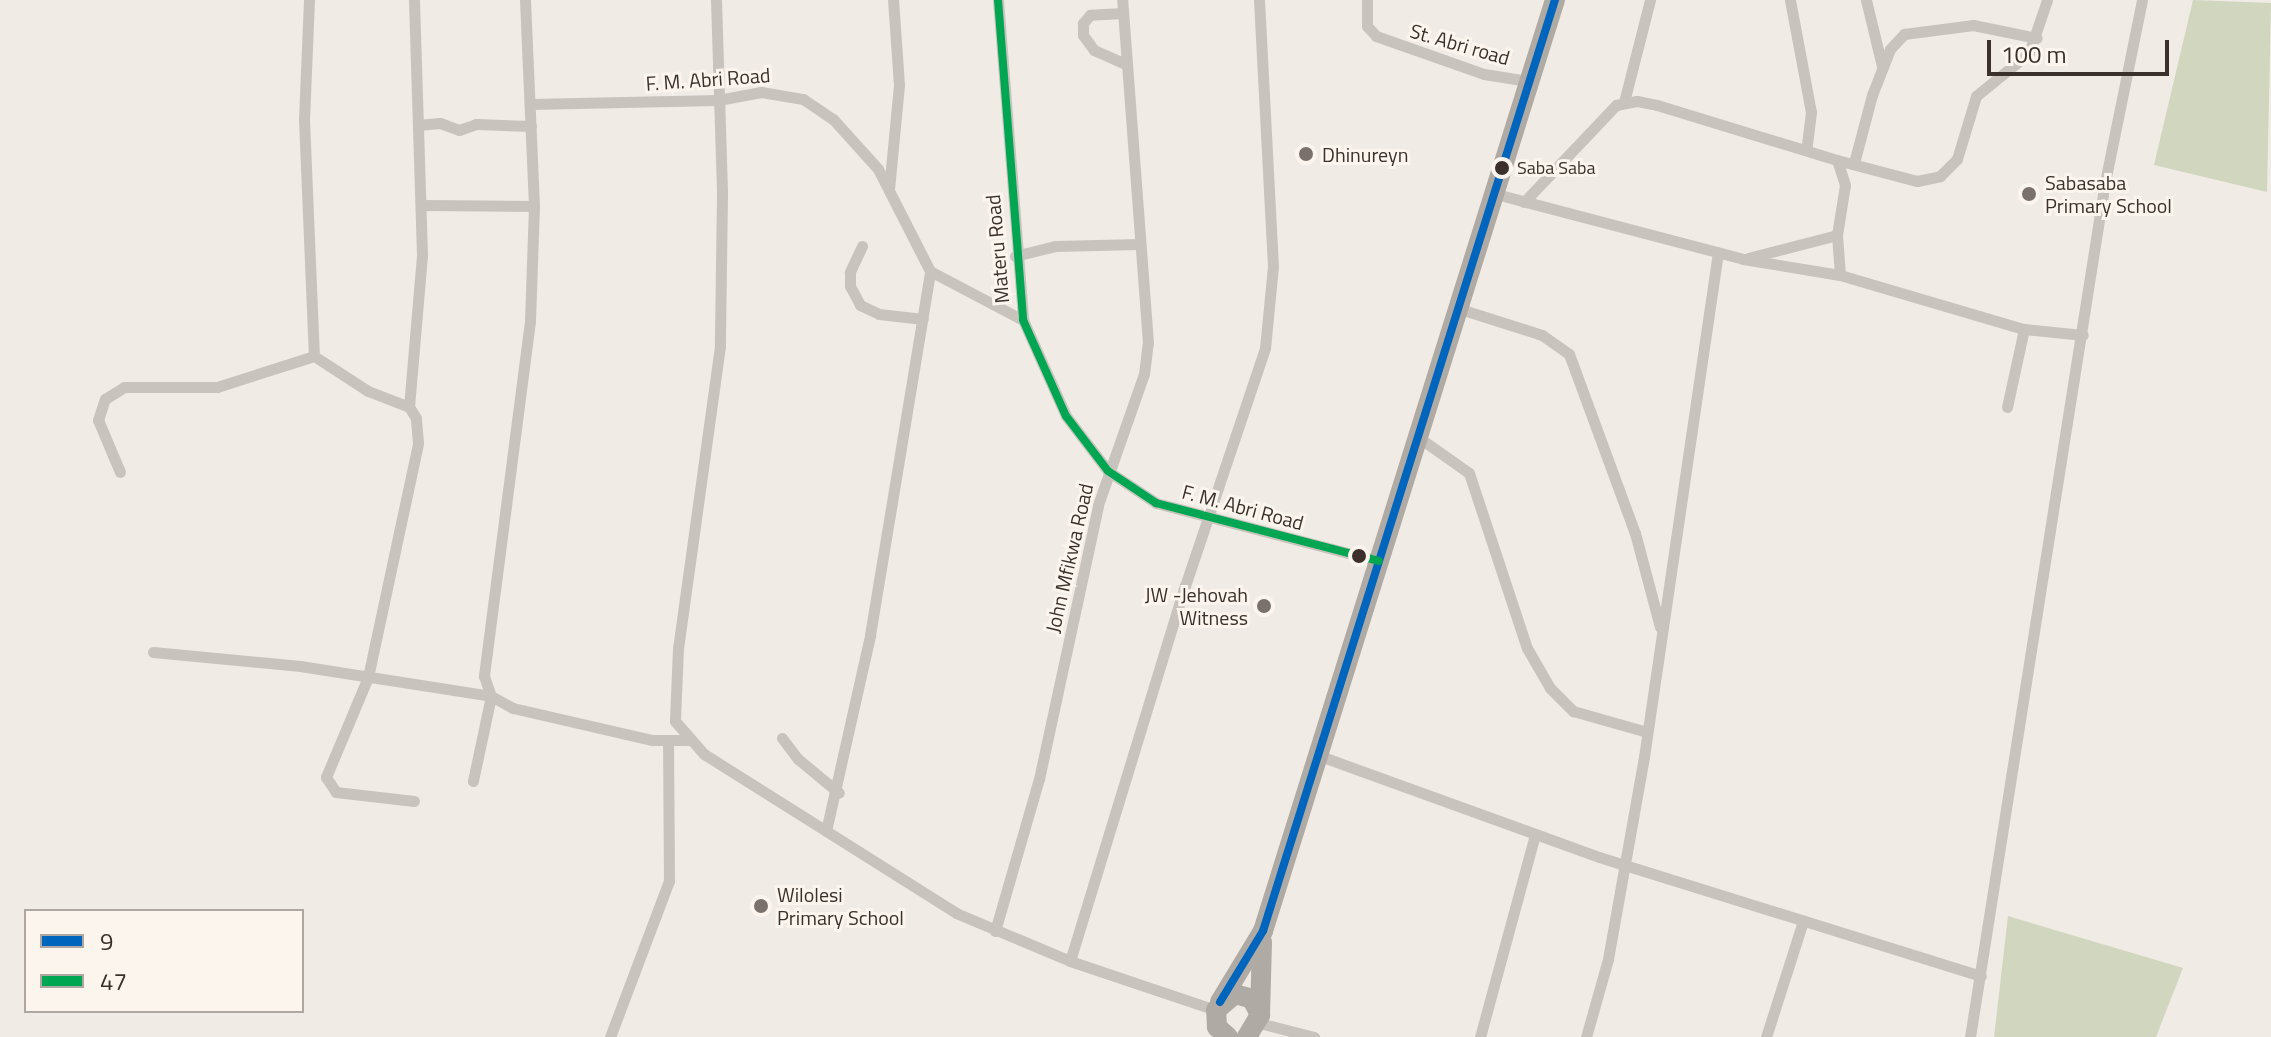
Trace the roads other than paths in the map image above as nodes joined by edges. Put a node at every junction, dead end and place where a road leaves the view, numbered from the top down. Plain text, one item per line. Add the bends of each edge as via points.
1 (309, 0) edge
2 (414, 0) edge
3 (525, 0) edge
4 (716, 0) edge
5 (893, 0) edge
6 (998, 0) edge
7 (1259, 0) edge
8 (1367, 0) edge
9 (1555, 0) edge
10 (1650, 0) edge
11 (1790, 0) edge
12 (1866, 0) edge
13 (2047, 0) edge
14 (2142, 0) edge
15 (1123, 6) edge
16 (2037, 38) junction
17 (1127, 65) junction
18 (1882, 71) junction
19 (1528, 81) junction
20 (718, 100) junction
21 (1624, 102) junction
22 (530, 104) junction
23 (418, 125) junction
24 (531, 126) junction
25 (1806, 150) junction
26 (1837, 160) junction
27 (1854, 163) junction
28 (889, 189) junction
29 (1496, 194) junction
30 (1524, 202) junction
31 (422, 205) junction
32 (534, 206) junction
33 (1837, 235) junction
34 (1139, 244) junction
35 (862, 246) dead end
36 (1718, 252) junction
37 (1015, 256) junction
38 (1743, 259) junction
39 (930, 271) junction
40 (1840, 275) junction
41 (1456, 307) junction
42 (923, 319) junction
43 (1023, 320) junction
44 (2024, 329) junction
45 (2083, 335) junction
46 (314, 356) junction
47 (409, 407) junction
48 (2007, 407) dead end
49 (1418, 437) junction
50 (1108, 471) junction
51 (120, 472) dead end
52 (1209, 518) junction
53 (1379, 561) junction
54 (1662, 632) junction
55 (153, 652) dead end
56 (368, 677) junction
57 (491, 696) junction
58 (1647, 732) junction
59 (782, 738) dead end
60 (687, 740) junction
61 (668, 741) junction
62 (1320, 756) junction
63 (473, 781) dead end
64 (839, 793) junction
65 (414, 801) dead end
66 (826, 831) junction
67 (1535, 834) junction
68 (1622, 864) junction
69 (1803, 921) junction
70 (995, 931) junction
71 (1263, 931) junction
72 (1070, 961) junction
73 (1981, 976) junction
74 (1220, 1023) edge
75 (1252, 1030) edge
76 (610, 1037) edge
77 (1314, 1037) edge
78 (1480, 1037) edge
79 (1586, 1037) edge
80 (1766, 1037) edge
81 (1970, 1037) edge

1 - 46 street via 304,119
2 - 23 street
3 - 22 street
4 - 20 street
5 - 28 street via 899,85
6 - 37 street, Materu Road
7 - 52 street via 1272,308 1265,348
8 - 19 street, St. Abri road via 1367,26 1376,36 1459,67
9 - 19 highway
10 - 21 street
11 - 25 street via 1811,112
12 - 18 street
13 - 16 street
14 - 45 street via 2105,182
15 - 17 street, John Mfikwa Road
15 - 17 street via 1090,15 1083,35 1094,50
16 - 18 street via 1973,25 1915,29 1896,40
16 - 27 street via 2029,53 1976,96 1957,159 1940,176 1917,181
17 - 34 street, John Mfikwa Road
18 - 27 street
19 - 29 highway
20 - 22 street, F. M. Abri Road
20 - 28 street, F. M. Abri Road via 761,92 803,99 859,146
20 - 60 street via 723,284 719,360 673,710
21 - 25 street via 1657,105
21 - 30 street via 1595,123
22 - 24 street
23 - 24 street via 440,123 459,130 476,124
23 - 31 street
24 - 32 street
25 - 26 street
26 - 27 street
26 - 33 street via 1845,185
28 - 39 street, F. M. Abri Road via 916,253
29 - 30 street
29 - 41 highway
30 - 36 street
31 - 32 street
31 - 47 street via 419,320
32 - 57 street via 528,349 484,676
33 - 38 street
33 - 40 street
34 - 37 street via 1055,246
34 - 50 street, John Mfikwa Road via 1148,343 1144,374
35 - 42 street via 850,272 850,286 860,305 879,314
36 - 38 street
36 - 54 street
37 - 43 street, Materu Road
38 - 40 street
39 - 42 street
39 - 43 street
40 - 44 street
41 - 49 highway
41 - 54 street via 1542,335 1569,354 1635,533
42 - 64 street
43 - 50 street, Materu Road via 1052,393
44 - 45 street
44 - 48 street
45 - 73 street
46 - 47 street via 368,391
46 - 51 street via 217,387 191,391 139,384 113,391 100,411 99,431
47 - 56 street via 416,418 418,443
49 - 53 highway
49 - 58 street via 1469,473 1527,648 1550,688 1573,711
50 - 52 street, F. M. Abri Road via 1156,503
50 - 70 street, John Mfikwa Road via 1039,779
52 - 53 street, F. M. Abri Road
52 - 72 street
53 - 62 highway
54 - 58 street
55 - 56 street
56 - 57 street
56 - 65 street via 328,765 328,787
57 - 61 street via 546,718
57 - 63 street
58 - 68 street
59 - 64 street via 798,759
60 - 61 street
60 - 66 street
61 - 76 street via 669,881
62 - 67 street
62 - 71 highway
64 - 66 street
66 - 70 street via 956,913
67 - 68 street
67 - 78 street
68 - 69 street
68 - 79 street via 1608,959
69 - 73 street
69 - 80 street
70 - 72 street
71 - 74 highway
71 - 75 highway
72 - 74 street
73 - 81 street
74 - 75 highway via 1244,995
75 - 77 street

